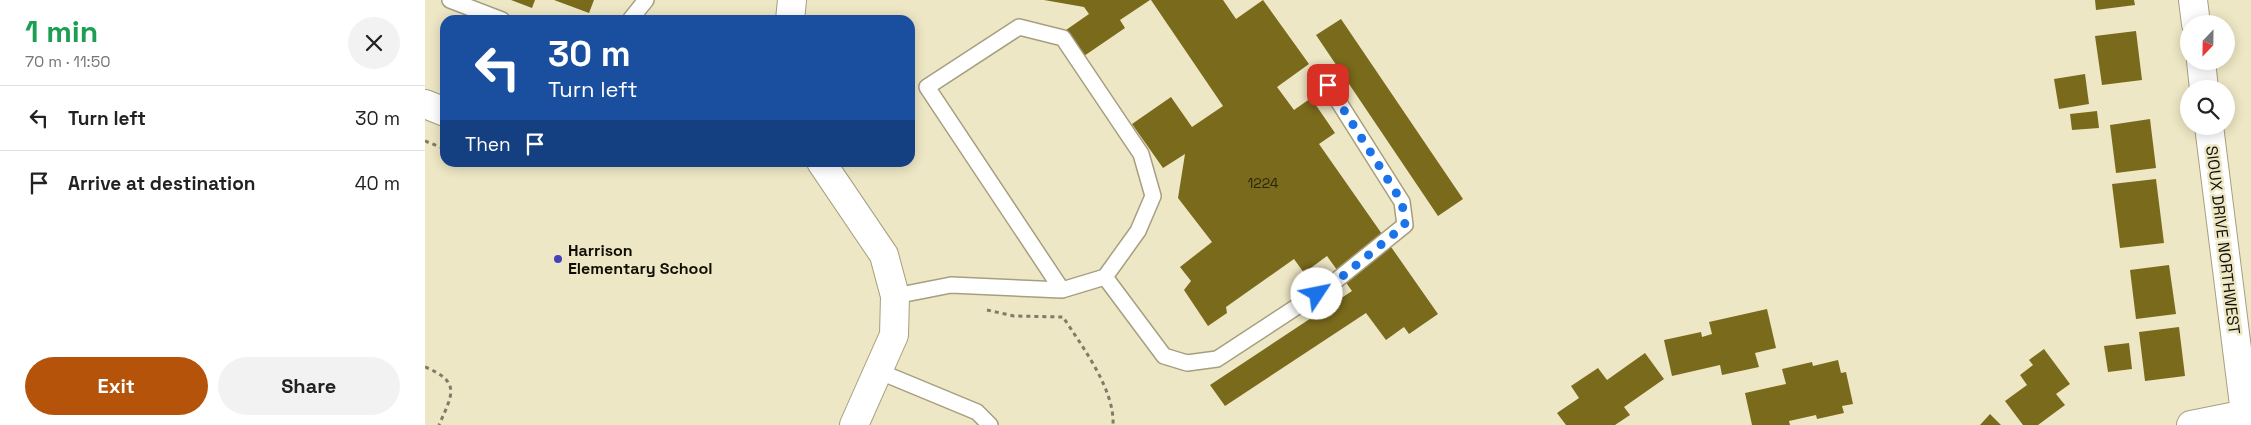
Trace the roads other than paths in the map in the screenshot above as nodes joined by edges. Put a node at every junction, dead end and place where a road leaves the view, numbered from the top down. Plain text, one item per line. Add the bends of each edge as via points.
1 (450, 0) edge
2 (646, 0) edge
3 (792, 0) edge
4 (2193, 0) edge
5 (489, 15) edge
6 (634, 15) edge
7 (790, 15) edge
8 (2195, 15) edge
9 (1328, 85) dead end
10 (425, 104) edge
11 (440, 110) edge
12 (2210, 135) edge
13 (824, 167) edge
14 (1105, 277) junction
15 (1062, 290) junction
16 (895, 296) junction
17 (878, 371) junction
18 (2248, 413) edge
19 (855, 425) edge
20 (990, 425) edge
21 (2191, 425) edge

1 - 5 lane
2 - 6 lane
3 - 7 street
4 - 8 street
9 - 14 lane via 1402,202 1405,225 1333,284 1217,360 1187,363 1164,356
10 - 11 street
12 - 18 street, SIOUX DRIVE NORTHWEST
13 - 16 street via 884,255
14 - 15 lane
14 - 15 lane via 1138,231 1153,196 1141,154 1063,38 1019,27 927,87
15 - 16 lane via 951,285
16 - 17 street via 894,335
17 - 19 street
17 - 20 lane via 977,412
18 - 21 street

